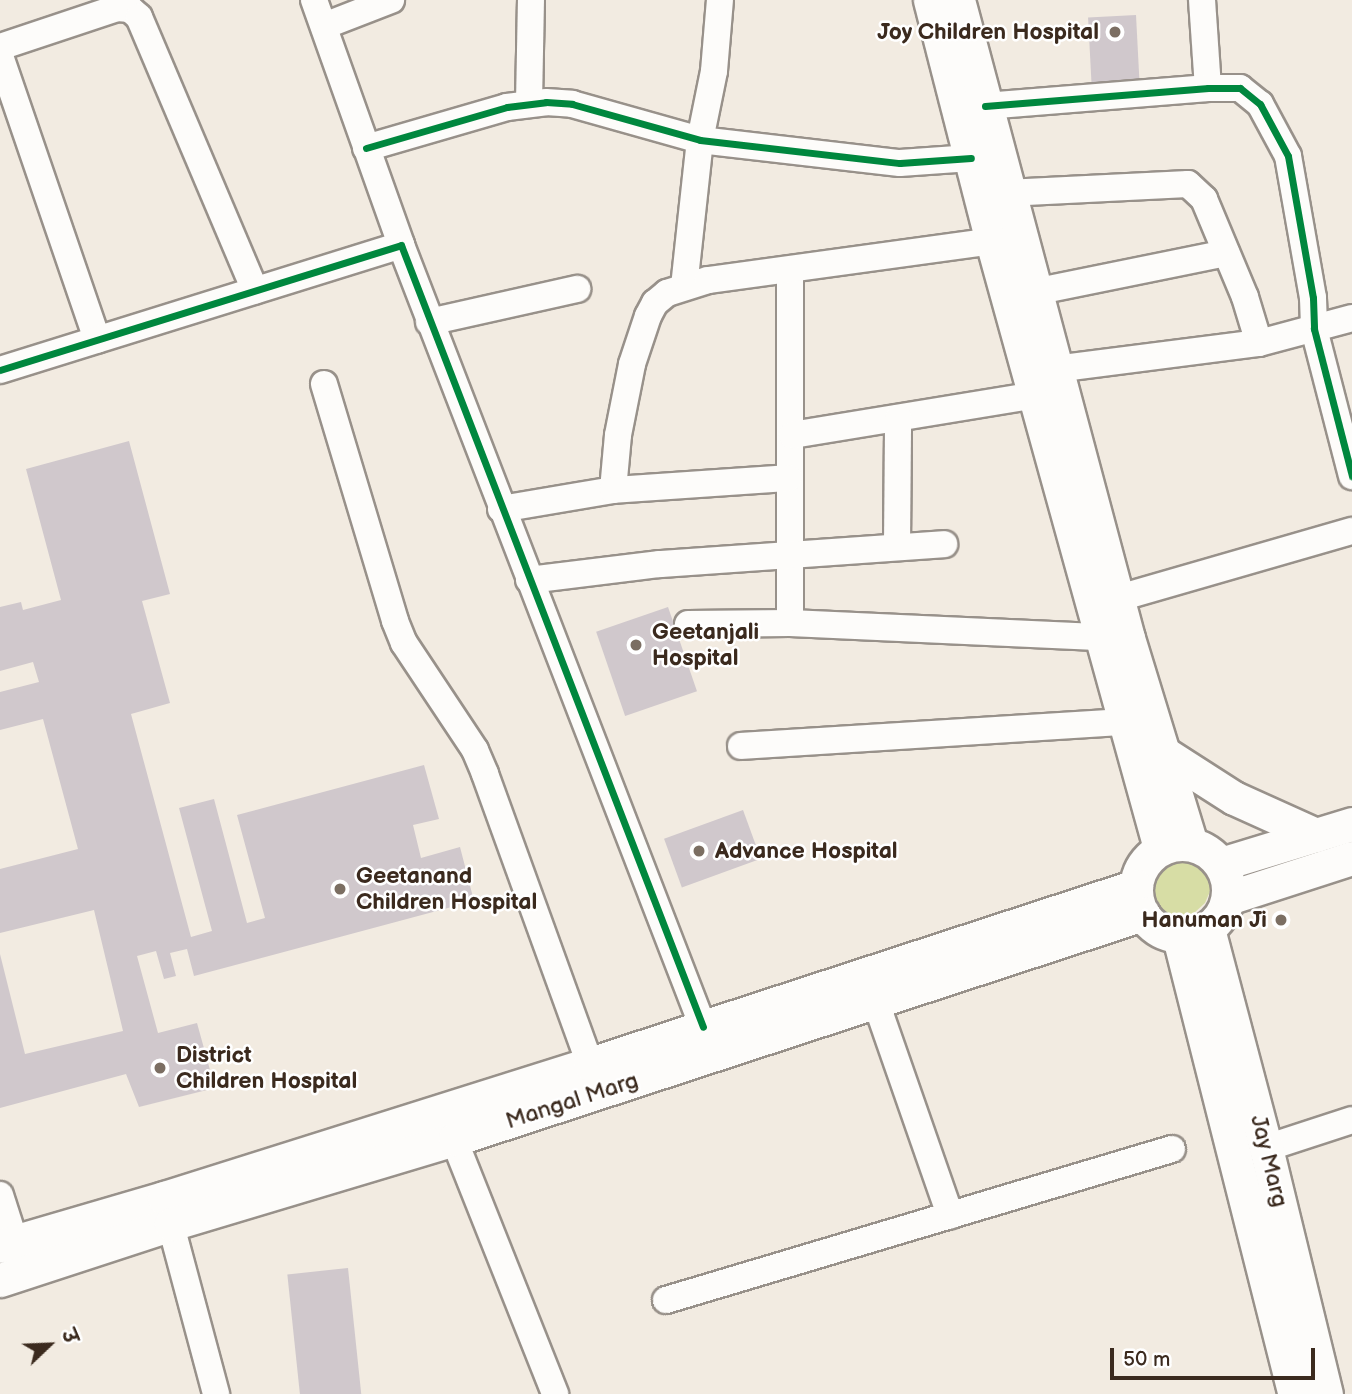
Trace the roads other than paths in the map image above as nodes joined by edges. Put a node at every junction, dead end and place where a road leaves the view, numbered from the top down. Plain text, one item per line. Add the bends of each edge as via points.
1 (314, 0) edge
2 (391, 0) edge
3 (531, 0) edge
4 (720, 0) edge
5 (930, 0) edge
6 (958, 0) edge
7 (1202, 0) edge
8 (324, 26) junction
9 (0, 47) edge
10 (0, 56) edge
11 (1208, 88) junction
12 (529, 103) junction
13 (985, 106) junction
14 (700, 140) junction
15 (366, 148) junction
16 (971, 158) junction
17 (1006, 193) junction
18 (992, 241) junction
19 (401, 245) junction
20 (1226, 253) junction
21 (790, 270) junction
22 (684, 287) junction
23 (577, 289) dead end
24 (255, 290) junction
25 (1034, 292) junction
26 (1352, 318) edge
27 (429, 322) junction
28 (1314, 329) junction
29 (97, 340) junction
30 (1259, 343) junction
31 (1055, 369) junction
32 (0, 370) edge
33 (324, 384) dead end
34 (1034, 395) junction
35 (898, 418) junction
36 (792, 435) junction
37 (1352, 476) edge
38 (789, 478) junction
39 (613, 490) junction
40 (501, 509) junction
41 (1352, 531) edge
42 (944, 544) dead end
43 (897, 545) junction
44 (792, 554) junction
45 (529, 580) junction
46 (1106, 602) junction
47 (790, 623) junction
48 (688, 624) dead end
49 (1115, 638) junction
50 (1140, 721) junction
51 (741, 746) dead end
52 (1162, 752) junction
53 (1352, 824) edge
54 (1317, 835) junction
55 (1175, 846) junction
56 (1352, 858) edge
57 (1221, 864) junction
58 (1228, 898) junction
59 (1139, 900) junction
60 (1194, 933) junction
61 (871, 988) junction
62 (703, 1027) junction
63 (590, 1064) junction
64 (1352, 1120) edge
65 (449, 1125) junction
66 (1266, 1148) junction
67 (1172, 1149) dead end
68 (0, 1195) edge
69 (167, 1211) junction
70 (950, 1215) junction
71 (5, 1244) edge
72 (0, 1280) edge
73 (666, 1300) dead end
74 (216, 1394) edge
75 (555, 1394) edge
76 (1295, 1394) edge
77 (1325, 1394) edge

1 - 8 street
2 - 8 street
3 - 12 street
4 - 14 street via 714,71
5 - 16 main road
6 - 13 main road
7 - 11 street
8 - 15 street
9 - 24 street via 117,8 130,9 139,17
10 - 29 street
11 - 13 street
11 - 28 street via 1240,88 1260,104 1287,156
12 - 14 street via 572,104
12 - 15 street
13 - 17 main road
14 - 16 street via 900,163
14 - 22 street
15 - 19 street
16 - 18 main road
17 - 20 street via 1188,184 1204,200
17 - 25 main road
18 - 21 street
18 - 34 main road
19 - 24 street
19 - 27 street
20 - 25 street
20 - 30 street
21 - 22 street
21 - 36 street
22 - 39 street via 654,303 642,332 622,415
23 - 27 street
24 - 29 street
25 - 31 main road
26 - 28 street
27 - 40 street
28 - 30 street
28 - 37 street
29 - 32 street
30 - 31 street
31 - 46 main road
33 - 63 street via 395,621 404,643 480,762
34 - 35 street
34 - 46 main road
35 - 36 street
35 - 43 street
36 - 38 street
38 - 39 street
38 - 44 street
39 - 40 street
40 - 45 street
41 - 46 street
42 - 43 street
43 - 44 street
44 - 45 street
44 - 47 street
45 - 62 street
46 - 49 main road
47 - 48 street
47 - 49 street
49 - 50 main road
50 - 51 street
50 - 52 main road
50 - 55 main road
52 - 54 main road via 1234,798
52 - 55 main road
53 - 54 main road
54 - 57 main road
55 - 57 main road via 1213,854
55 - 59 main road via 1139,871
56 - 58 main road
57 - 58 main road
58 - 60 main road via 1219,919
59 - 60 main road via 1164,934
59 - 61 main road, Mangal Marg
60 - 66 main road, Jay Marg
60 - 76 main road, Jay Marg
61 - 62 main road, Mangal Marg
61 - 65 main road, Mangal Marg
61 - 70 street
62 - 63 main road, Mangal Marg
63 - 65 main road, Mangal Marg
64 - 66 street
65 - 69 main road, Mangal Marg
65 - 75 street
66 - 77 main road, Jay Marg
67 - 70 street
68 - 71 street
69 - 71 main road, Mangal Marg
69 - 72 main road, Mangal Marg
69 - 74 street
70 - 73 street

